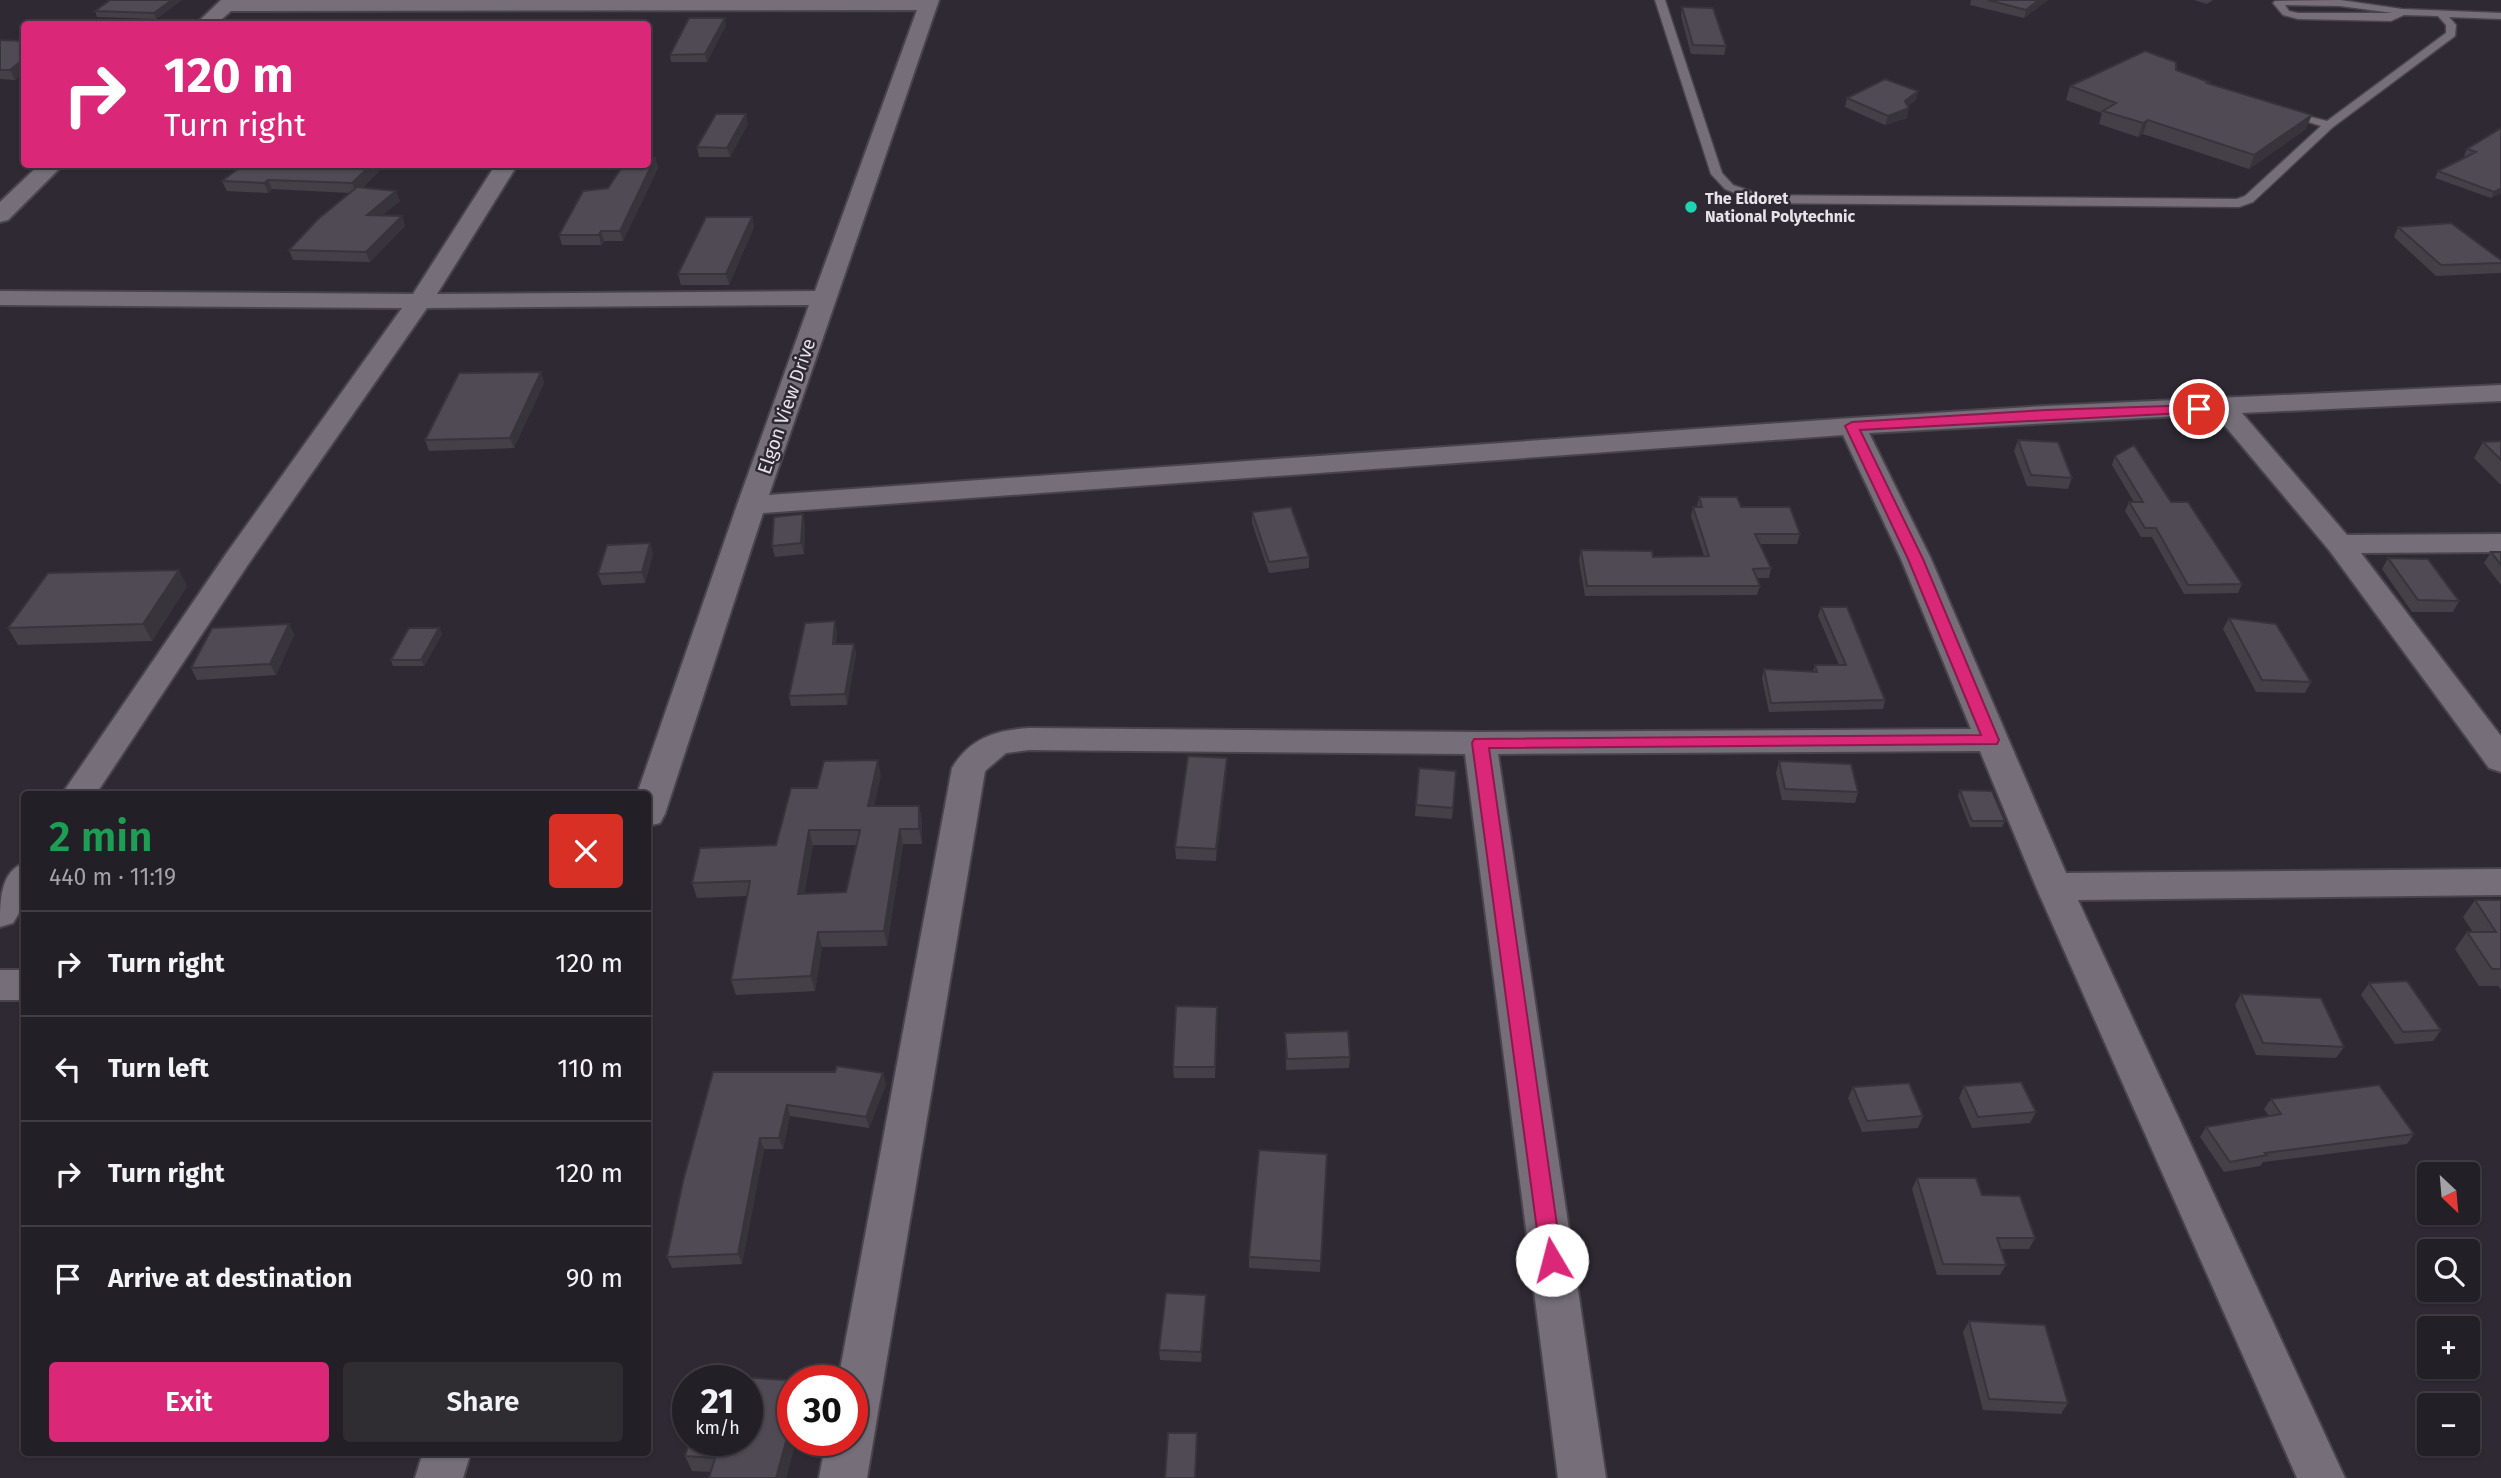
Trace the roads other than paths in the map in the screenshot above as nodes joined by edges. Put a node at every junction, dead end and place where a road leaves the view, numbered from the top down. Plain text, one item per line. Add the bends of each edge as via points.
1 (1660, 0) edge
2 (229, 2) edge
3 (929, 2) edge
4 (616, 6) junction
5 (2402, 12) junction
6 (2443, 16) junction
7 (2501, 16) edge
8 (208, 21) edge
9 (605, 21) edge
10 (2278, 110) edge
11 (2329, 125) junction
12 (49, 168) edge
13 (504, 168) edge
14 (0, 215) edge
15 (0, 298) edge
16 (824, 298) junction
17 (420, 301) junction
18 (2501, 393) edge
19 (2224, 408) junction
20 (1852, 426) junction
21 (751, 505) junction
22 (2501, 543) edge
23 (2339, 544) junction
24 (1992, 740) junction
25 (1480, 743) junction
26 (2501, 760) edge
27 (81, 791) edge
28 (651, 805) edge
29 (21, 881) edge
30 (2501, 882) edge
31 (2054, 887) junction
32 (0, 913) edge
33 (0, 985) edge
34 (21, 985) edge
35 (863, 1365) edge
36 (446, 1456) edge
37 (847, 1456) edge
38 (439, 1478) edge
39 (843, 1478) edge
40 (1582, 1478) edge
41 (2321, 1478) edge

1 - 11 lane via 1717,174 1729,187 1760,200 2239,203 2249,199
2 - 4 street
2 - 8 street
3 - 4 street
3 - 16 street, Elgon View Drive
4 - 9 street
5 - 5 lane via 2391,18 2298,16 2278,3 2373,3
5 - 6 lane
6 - 7 lane
6 - 11 lane via 2451,34
10 - 11 lane
12 - 14 street
13 - 17 street
15 - 17 street
16 - 17 street
16 - 21 street, Elgon View Drive
17 - 27 street via 236,560
18 - 19 street
19 - 20 street
19 - 23 street
20 - 21 street
20 - 24 street via 1916,559
21 - 28 street, Elgon View Drive
22 - 23 street
23 - 26 street
24 - 25 street
24 - 31 street
25 - 35 street via 1029,739 986,747 969,768
25 - 40 street
29 - 32 street
30 - 31 street
31 - 41 street
33 - 34 street
36 - 38 street
37 - 39 street

